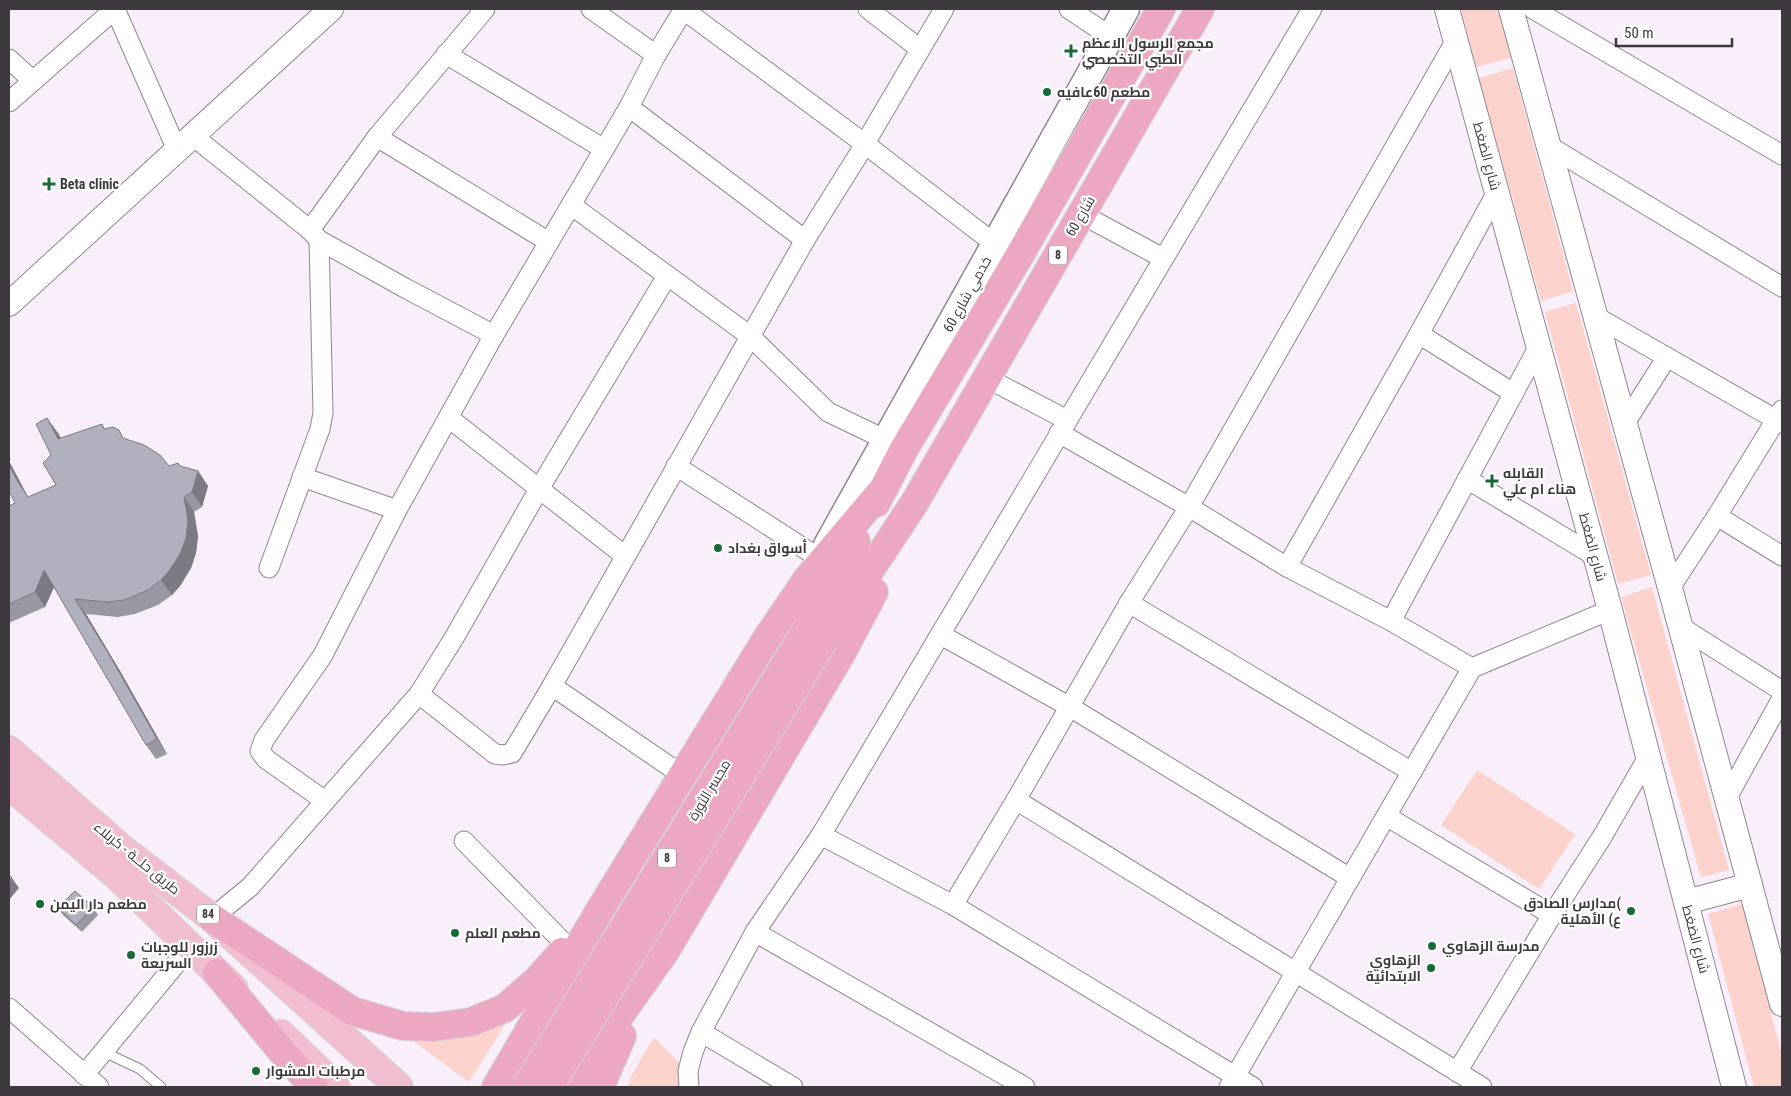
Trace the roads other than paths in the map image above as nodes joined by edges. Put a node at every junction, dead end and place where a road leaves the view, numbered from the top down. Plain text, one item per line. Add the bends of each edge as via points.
1 (115, 9) edge
2 (330, 9) edge
3 (485, 9) edge
4 (591, 9) edge
5 (684, 9) edge
6 (868, 9) edge
7 (944, 9) edge
8 (1069, 9) edge
9 (1126, 9) edge
10 (1162, 9) edge
11 (1200, 9) edge
12 (1312, 9) edge
13 (1446, 9) edge
14 (1511, 9) edge
15 (1533, 9) edge
16 (1111, 37) junction
17 (1456, 40) junction
18 (920, 48) junction
19 (446, 54) junction
20 (656, 55) junction
21 (9, 59) edge
22 (33, 80) junction
23 (9, 102) edge
24 (629, 107) junction
25 (378, 138) junction
26 (185, 143) junction
27 (864, 144) junction
28 (1549, 146) junction
29 (604, 150) junction
30 (1782, 155) edge
31 (1497, 192) junction
32 (571, 205) junction
33 (1081, 214) junction
34 (314, 235) junction
35 (804, 240) junction
36 (549, 242) junction
37 (995, 244) junction
38 (1163, 258) junction
39 (667, 276) junction
40 (1782, 287) edge
41 (9, 304) edge
42 (1595, 316) junction
43 (1419, 334) junction
44 (494, 335) junction
45 (750, 336) junction
46 (1539, 346) junction
47 (1667, 357) junction
48 (987, 378) junction
49 (1513, 393) junction
50 (1780, 417) edge
51 (449, 418) junction
52 (1625, 423) junction
53 (1063, 427) junction
54 (886, 440) junction
55 (676, 466) junction
56 (302, 477) junction
57 (1467, 479) junction
58 (884, 488) junction
59 (539, 489) junction
60 (915, 502) junction
61 (1189, 507) junction
62 (397, 510) junction
63 (1717, 516) junction
64 (625, 556) junction
65 (1595, 556) junction
66 (1782, 556) edge
67 (1286, 567) junction
68 (269, 568) dead end
69 (814, 568) junction
70 (1670, 588) junction
71 (1129, 603) junction
72 (1610, 610) junction
73 (1390, 621) junction
74 (1681, 627) junction
75 (816, 634) junction
76 (941, 635) junction
77 (1472, 668) junction
78 (552, 686) junction
79 (1782, 691) edge
80 (419, 694) junction
81 (1782, 698) edge
82 (1070, 707) junction
83 (9, 750) edge
84 (1648, 757) junction
85 (1412, 772) junction
86 (682, 775) junction
87 (9, 785) edge
88 (1727, 798) junction
89 (1016, 800) junction
90 (325, 802) junction
91 (1386, 816) junction
92 (821, 835) junction
93 (464, 841) dead end
94 (123, 865) junction
95 (1350, 878) junction
96 (1750, 885) junction
97 (1686, 902) junction
98 (952, 906) junction
99 (601, 908) junction
100 (1552, 915) junction
101 (212, 918) junction
102 (755, 932) junction
103 (567, 946) junction
104 (190, 947) junction
105 (666, 950) junction
106 (1296, 972) junction
107 (218, 973) junction
108 (1781, 994) edge
109 (543, 1007) junction
110 (9, 1008) edge
111 (701, 1032) junction
112 (601, 1042) junction
113 (104, 1052) junction
114 (1457, 1072) junction
115 (84, 1075) junction
116 (1233, 1082) edge
117 (99, 1087) edge
118 (161, 1087) edge
119 (314, 1087) edge
120 (336, 1087) edge
121 (399, 1087) edge
122 (496, 1087) edge
123 (526, 1087) edge
124 (549, 1087) edge
125 (576, 1087) edge
126 (600, 1087) edge
127 (689, 1087) edge
128 (793, 1087) edge
129 (1025, 1087) edge
130 (1254, 1087) edge
131 (1482, 1087) edge
132 (1734, 1087) edge

1 - 22 street
1 - 26 street
2 - 26 street
3 - 19 street
4 - 20 street
5 - 20 street
5 - 27 street
6 - 18 street
7 - 18 street
8 - 16 street
9 - 16 main road, خدمي شارع 60
10 - 58 highway, 8
11 - 33 highway, شارع 60 / 8
12 - 38 street
13 - 17 street, شارع الضغط
14 - 28 street
15 - 30 street
16 - 37 main road, خدمي شارع 60
17 - 31 street, شارع الضغط
17 - 61 street
18 - 27 street
19 - 25 street
19 - 29 street
20 - 24 street
21 - 22 street
22 - 23 street
24 - 29 street
24 - 35 street
25 - 34 street
25 - 36 street
26 - 34 street
26 - 41 street
27 - 35 street
27 - 37 street
28 - 40 street
28 - 42 street
29 - 32 street
31 - 43 street
31 - 46 street, شارع الضغط
32 - 36 street
32 - 39 street
33 - 38 street
33 - 48 highway, شارع 60 / 8
34 - 44 street
34 - 56 street via 324,406 320,429
35 - 45 street
36 - 44 street
37 - 54 main road, خدمي شارع 60
38 - 53 street
39 - 45 street
39 - 59 street
42 - 47 street
42 - 52 street
43 - 49 street
43 - 67 street
44 - 51 street
45 - 54 street via 828,412
45 - 55 street
46 - 49 street
46 - 65 street, شارع الضغط
47 - 50 street
47 - 52 street
48 - 53 street
48 - 60 highway, شارع 60 / 8
49 - 57 street
50 - 63 street
51 - 59 street
51 - 62 street
52 - 70 street
53 - 61 street
53 - 76 street
54 - 69 main road, خدمي شارع 60
55 - 64 street
55 - 69 street
56 - 62 street
56 - 68 street
57 - 65 street
57 - 73 street
58 - 69 highway
58 - 75 highway, مجسر الثورة / 8
59 - 64 street
59 - 80 street
60 - 75 highway, مجسر الثورة / 8
60 - 105 highway via 870,601 841,654
61 - 67 street
61 - 71 street
62 - 90 street via 323,655 264,740 260,751 266,759
63 - 66 street
63 - 70 street
64 - 78 street
65 - 72 street, شارع الضغط
67 - 73 street
69 - 86 highway
70 - 74 street
71 - 82 street
71 - 85 street
72 - 77 street
72 - 84 street, شارع الضغط
73 - 77 street
74 - 79 street
74 - 88 street
75 - 123 highway, مجسر الثورة / 8, bridge
75 - 124 highway, مجسر الثورة / 8, bridge
76 - 82 street
76 - 92 street
77 - 85 street
78 - 80 street via 512,752 503,755 495,754
78 - 86 street
80 - 90 street
81 - 88 street
82 - 89 street
82 - 95 street
83 - 94 main road, طريق حلــة - كربلاء / 84
84 - 97 street, شارع الضغط
84 - 100 street
85 - 91 street
86 - 99 highway
87 - 94 main road, طريق حلــة - كربلاء / 84
88 - 96 street
89 - 98 street
89 - 106 street
90 - 101 street via 250,887
91 - 95 street
91 - 100 street
92 - 98 street
92 - 102 street
93 - 103 street
94 - 101 main road, طريق حلــة - كربلاء / 84
94 - 104 main road, طريق حلــة - كربلاء / 84
95 - 106 street
96 - 97 street
96 - 108 street
97 - 132 street, شارع الضغط
98 - 116 street
99 - 103 highway
99 - 109 highway
100 - 114 street
101 - 103 highway via 352,1011 403,1026 434,1027 471,1022 504,1008 537,980
101 - 121 main road, طريق حلــة - كربلاء / 84
102 - 111 street
102 - 129 street
104 - 107 main road, طريق حلــة - كربلاء / 84
104 - 113 street
105 - 112 highway
105 - 126 highway
106 - 114 street
106 - 116 street
107 - 119 highway
107 - 120 main road, طريق حلــة - كربلاء / 84
109 - 112 highway via 537,1026 544,1041 557,1051 581,1054
109 - 122 highway
110 - 115 street
111 - 127 street via 688,1071
111 - 128 street
112 - 125 highway
113 - 115 street
113 - 118 lane via 140,1069
114 - 131 street
115 - 117 street
116 - 130 street

